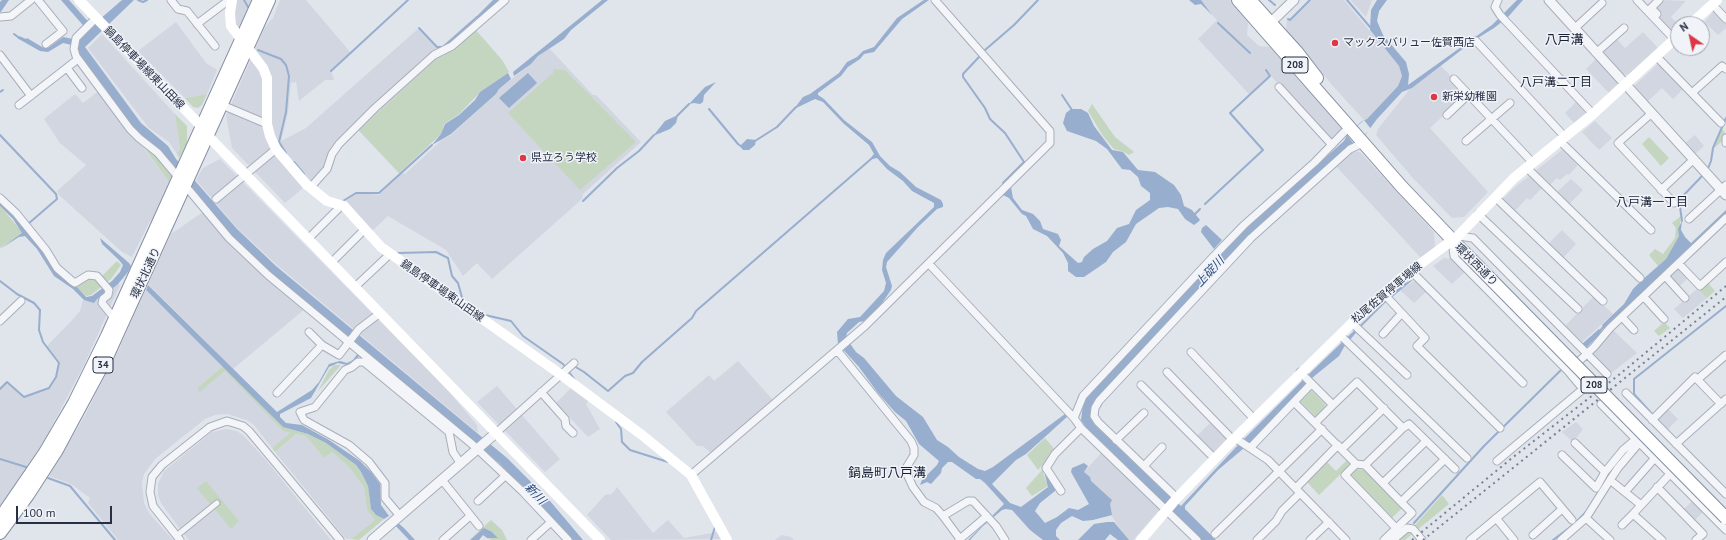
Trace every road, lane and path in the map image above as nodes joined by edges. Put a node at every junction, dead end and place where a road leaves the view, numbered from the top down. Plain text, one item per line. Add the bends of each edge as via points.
1 (30, 0) edge
2 (38, 0) edge
3 (79, 0) edge
4 (171, 0) edge
5 (230, 0) edge
6 (259, 0) edge
7 (269, 0) edge
8 (505, 0) edge
9 (935, 0) edge
10 (1238, 0) edge
11 (1250, 0) edge
12 (1294, 0) edge
13 (1498, 0) edge
14 (1637, 0) edge
15 (1659, 0) edge
16 (1551, 1) edge
17 (1714, 2) edge
18 (1602, 3) dead end
19 (1699, 16) edge
20 (95, 20) junction
21 (1726, 20) edge
22 (2, 21) edge
23 (198, 24) junction
24 (1267, 26) junction
25 (1575, 28) junction
26 (1624, 28) dead end
27 (1670, 29) edge
28 (1670, 31) edge
29 (1476, 41) dead end
30 (1670, 43) edge
31 (46, 44) dead end
32 (244, 44) junction
33 (215, 46) dead end
34 (1596, 53) junction
35 (0, 55) edge
36 (1656, 56) junction
37 (78, 60) junction
38 (67, 68) junction
39 (1726, 69) edge
40 (1454, 78) dead end
41 (1625, 84) junction
42 (1279, 87) dead end
43 (82, 88) dead end
44 (1693, 92) junction
45 (1469, 94) junction
46 (31, 96) junction
47 (1510, 104) dead end
48 (19, 105) dead end
49 (222, 106) junction
50 (1652, 113) junction
51 (1593, 114) junction
52 (1447, 115) dead end
53 (1491, 118) junction
54 (1721, 123) dead end
55 (267, 124) junction
56 (205, 132) junction
57 (1358, 133) junction
58 (1726, 138) edge
59 (1562, 139) junction
60 (1466, 141) dead end
61 (1726, 143) edge
62 (1332, 145) junction
63 (276, 149) junction
64 (1694, 159) junction
65 (1530, 165) junction
66 (246, 176) junction
67 (184, 178) junction
68 (312, 186) junction
69 (1724, 189) edge
70 (1661, 190) junction
71 (1495, 197) junction
72 (0, 198) edge
73 (216, 199) dead end
74 (1674, 203) dead end
75 (341, 206) junction
76 (1478, 214) junction
77 (1726, 218) edge
78 (1689, 219) dead end
79 (365, 230) junction
80 (1651, 230) dead end
81 (1455, 238) junction
82 (308, 239) junction
83 (1465, 248) junction
84 (390, 254) junction
85 (1726, 262) edge
86 (331, 263) junction
87 (928, 264) junction
88 (1679, 264) junction
89 (1411, 271) junction
90 (1666, 277) junction
91 (1640, 278) dead end
92 (356, 287) junction
93 (1644, 297) junction
94 (1386, 298) junction
95 (1685, 298) dead end
96 (21, 301) dead end
97 (1603, 301) dead end
98 (1578, 309) dead end
99 (380, 313) junction
100 (1401, 314) junction
101 (1622, 317) junction
102 (115, 319) junction
103 (1664, 320) dead end
104 (0, 321) edge
105 (1356, 326) junction
106 (1634, 330) dead end
107 (309, 332) dead end
108 (1383, 334) dead end
109 (1344, 339) junction
110 (349, 341) junction
111 (322, 345) junction
112 (838, 349) junction
113 (1191, 352) dead end
114 (1586, 353) junction
115 (1726, 355) edge
116 (568, 368) junction
117 (1568, 371) junction
118 (1167, 372) dead end
119 (1607, 374) dead end
120 (1407, 375) dead end
121 (1306, 379) junction
122 (1698, 379) junction
123 (1523, 383) dead end
124 (1141, 385) dead end
125 (541, 392) junction
126 (277, 393) dead end
127 (1626, 393) dead end
128 (1294, 402) junction
129 (1723, 402) edge
130 (1601, 404) dead end
131 (1333, 405) junction
132 (1384, 408) junction
133 (1144, 413) dead end
134 (1074, 418) junction
135 (1254, 419) junction
136 (1652, 420) junction
137 (1316, 423) junction
138 (1081, 428) junction
139 (1404, 428) junction
140 (1500, 428) dead end
141 (1322, 429) junction
142 (497, 432) junction
143 (573, 433) dead end
144 (1116, 440) junction
145 (1236, 440) junction
146 (1426, 441) junction
147 (1637, 442) junction
148 (1575, 443) dead end
149 (1676, 444) junction
150 (1162, 447) dead end
151 (1248, 447) junction
152 (1340, 447) junction
153 (478, 448) junction
154 (1562, 455) dead end
155 (1467, 458) dead end
156 (1215, 459) junction
157 (1445, 459) junction
158 (1654, 459) junction
159 (1497, 461) dead end
160 (461, 464) junction
161 (1356, 464) junction
162 (1144, 466) junction
163 (1364, 466) junction
164 (1455, 469) dead end
165 (1278, 472) junction
166 (1604, 472) junction
167 (1670, 474) junction
168 (691, 475) junction
169 (505, 476) junction
170 (442, 480) junction
171 (1610, 480) junction
172 (1726, 482) edge
173 (1383, 483) junction
174 (1657, 487) junction
175 (1720, 488) junction
176 (1298, 490) junction
177 (1061, 492) dead end
178 (1625, 492) junction
179 (1726, 494) edge
180 (1177, 498) junction
181 (478, 501) dead end
182 (1401, 502) junction
183 (217, 503) dead end
184 (1641, 505) junction
185 (1562, 508) junction
186 (1726, 508) edge
187 (1167, 510) junction
188 (1633, 514) junction
189 (400, 516) junction
190 (470, 516) junction
191 (943, 516) junction
192 (0, 518) edge
193 (989, 518) junction
194 (1496, 518) junction
195 (1586, 518) junction
196 (1726, 518) edge
197 (1572, 520) dead end
198 (551, 522) junction
199 (1329, 522) junction
200 (1622, 525) dead end
201 (479, 526) dead end
202 (1396, 528) junction
203 (1726, 530) edge
204 (0, 533) edge
205 (1215, 534) dead end
206 (1532, 535) dead end
207 (180, 536) edge
208 (959, 539) edge
209 (340, 540) edge
210 (372, 540) edge
211 (443, 540) edge
212 (531, 540) edge
213 (568, 540) edge
214 (600, 540) edge
215 (727, 540) edge
216 (1005, 540) edge
217 (1141, 540) edge
218 (1196, 540) edge
219 (1257, 540) edge
220 (1310, 540) edge
221 (1346, 540) edge
222 (1384, 540) edge
223 (1393, 540) edge
224 (1422, 540) edge
225 (1470, 540) edge
226 (1514, 540) edge
227 (1561, 540) edge
228 (1610, 540) edge
229 (1662, 540) edge
230 (1696, 540) edge

1 - 22 street
2 - 31 street via 63,31
3 - 20 main road, 鍋島停車場線東山田線
4 - 23 street via 178,9 187,11
5 - 23 street
5 - 32 main road, 鍋島停車場東山田線 via 231,26
6 - 32 highway, 環状北通り / 34
7 - 32 highway, 環状北通り / 34
8 - 68 street via 452,46 434,56 375,108 339,144 327,169
9 - 87 street via 1050,131 1050,143
10 - 24 highway, 環状西通り / 208
11 - 24 highway, 環状西通り / 208
12 - 24 street
13 - 51 street via 1495,7 1500,15
14 - 28 street
15 - 27 street via 1651,8
16 - 25 street
17 - 19 main road
17 - 21 street
18 - 25 street
20 - 37 street via 76,38 74,47
20 - 56 main road, 鍋島停車場線東山田線 via 106,28
23 - 33 street
24 - 57 highway, 環状西通り / 208
25 - 34 street
26 - 34 street
29 - 59 street
30 - 36 main road, 松尾佐賀停車場線
32 - 49 highway, 環状北通り / 34
32 - 55 main road, 鍋島停車場東山田線 via 263,68 267,78
32 - 56 highway, 環状北通り / 34
34 - 41 street
35 - 46 street
36 - 41 main road, 松尾佐賀停車場線
36 - 44 street
37 - 38 street
37 - 67 street via 130,129
38 - 43 street
38 - 46 street
39 - 44 street via 1722,66
40 - 45 street
41 - 50 street
41 - 51 main road, 松尾佐賀停車場線
42 - 62 street
44 - 54 street
45 - 52 street
45 - 53 street
46 - 48 street
47 - 53 street
49 - 55 street
49 - 56 highway, 環状北通り / 34
50 - 64 street
50 - 70 street via 1618,143
51 - 59 main road, 松尾佐賀停車場線
53 - 60 street
53 - 65 street
55 - 63 main road, 鍋島停車場東山田線
56 - 66 main road
56 - 67 highway, 環状北通り / 34
57 - 62 street
57 - 81 highway, 環状西通り / 208 via 1416,191
57 - 144 street via 1350,149 1251,238 1099,401 1094,416
58 - 61 street
59 - 65 main road, 松尾佐賀停車場線
59 - 80 street
62 - 134 street via 1239,230 1088,390 1077,407
63 - 66 street
63 - 68 main road, 鍋島停車場東山田線
64 - 69 street
64 - 70 street
65 - 71 main road, 松尾佐賀停車場線
65 - 91 street
66 - 73 street
66 - 82 main road
67 - 102 highway, 環状北通り / 34
67 - 110 street via 228,238 268,275
67 - 204 highway, 環状北通り / 34 via 107,357 86,399 57,450
68 - 75 main road, 鍋島停車場東山田線 via 327,200
69 - 78 street
70 - 74 street
71 - 76 main road, 松尾佐賀停車場線
71 - 97 street
72 - 102 street via 16,213 57,268 72,281 75,283 92,274 104,284 109,290 102,303
75 - 79 main road, 鍋島停車場東山田線 via 351,212
75 - 82 street
76 - 81 main road, 松尾佐賀停車場線
76 - 98 street
77 - 88 street
79 - 84 main road, 鍋島停車場東山田線
79 - 86 street
81 - 83 highway, 環状西通り / 208
81 - 89 main road, 松尾佐賀停車場線
81 - 114 street via 1473,238
81 - 117 street via 1454,256
82 - 86 main road
83 - 186 highway, 環状西通り / 208
83 - 196 highway, 環状西通り / 208, bridge
84 - 92 street
84 - 116 main road, 鍋島停車場東山田線
85 - 88 street via 1700,286
86 - 92 main road
87 - 112 street
87 - 134 street
88 - 90 street
89 - 94 main road, 松尾佐賀停車場線
89 - 123 street
90 - 93 street
90 - 95 street
92 - 99 main road
93 - 101 street
93 - 103 street
94 - 100 street
94 - 105 main road, 松尾佐賀停車場線
96 - 104 street
99 - 110 street via 357,331
99 - 142 main road
100 - 108 street
100 - 140 street via 1425,338 1417,346
101 - 106 street
101 - 114 street
102 - 192 highway, 環状北通り / 34 via 74,403 44,454
105 - 109 main road, 松尾佐賀停車場線
105 - 120 street
107 - 111 street
109 - 121 main road, 松尾佐賀停車場線
109 - 155 street
110 - 111 street via 339,355
110 - 153 street
111 - 126 street
112 - 168 street
112 - 191 street via 911,441 914,455 906,472 924,502 936,508
113 - 135 street
114 - 117 street
114 - 119 street
115 - 122 street
116 - 125 street
116 - 168 main road, 鍋島停車場東山田線
117 - 159 street via 1583,389
118 - 145 street
121 - 128 street
121 - 131 street
121 - 135 main road, 松尾佐賀停車場線
122 - 129 street
122 - 136 street via 1695,377
124 - 156 street
125 - 142 street
125 - 143 street via 565,419 566,426
127 - 136 street
128 - 137 street
128 - 151 street
129 - 149 street
130 - 147 street
131 - 132 street via 1357,382
131 - 137 street
132 - 139 street
132 - 152 street
133 - 144 street
134 - 138 street
135 - 145 main road, 松尾佐賀停車場線
136 - 149 street
137 - 141 street
138 - 177 street via 1055,454 1046,468
138 - 187 street
139 - 146 street via 1409,424
139 - 163 street
141 - 152 street
141 - 165 street
142 - 153 street
142 - 214 main road
144 - 162 street
145 - 151 street
145 - 156 main road, 松尾佐賀停車場線
146 - 157 street
146 - 173 street
147 - 158 street
147 - 166 street via 1623,450
147 - 171 street
148 - 166 street
149 - 175 street
150 - 162 street
151 - 165 street via 1268,460
152 - 161 street
152 - 176 street
153 - 160 street
153 - 169 street
154 - 166 street via 1596,488
156 - 180 main road, 松尾佐賀停車場線
157 - 164 street
157 - 182 street
158 - 167 street
158 - 178 street
160 - 170 street
160 - 189 street via 453,452 449,432 364,362 358,362 345,370 315,407 300,412 304,420 349,445 369,462 385,483 385,498
161 - 163 street
161 - 202 street via 1345,474
162 - 180 street
163 - 173 street
165 - 176 street
165 - 205 street
167 - 174 street
167 - 203 street
168 - 215 main road, 鍋島停車場東山田線
169 - 181 street
169 - 198 street
170 - 189 street
170 - 190 street
171 - 178 street
171 - 195 street
172 - 175 street
173 - 182 street
174 - 184 street
174 - 230 street via 1703,534
175 - 179 street
176 - 199 street
176 - 219 street via 1276,521
178 - 184 street
180 - 187 main road, 松尾佐賀停車場線
182 - 202 street via 1412,513
183 - 207 street
184 - 188 street
185 - 194 street via 1540,482
185 - 197 street
185 - 206 street
187 - 217 main road
187 - 218 street
188 - 200 street
188 - 229 street
189 - 210 street
190 - 201 street
190 - 211 street
191 - 193 street via 968,501 973,501
191 - 208 street
193 - 208 street
193 - 216 street
194 - 225 street
194 - 226 street
195 - 227 street
195 - 228 street
198 - 212 street
198 - 213 street
199 - 220 street
199 - 221 street
202 - 222 street
207 - 209 street via 153,506 150,492 152,477 162,465 210,427 227,421 243,426 249,431
223 - 224 street via 1407,528 1413,529

